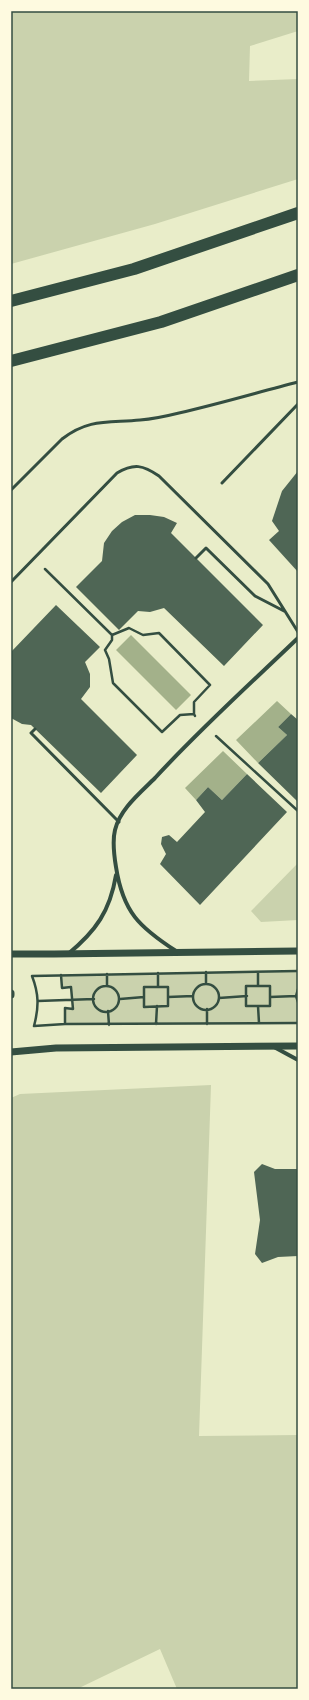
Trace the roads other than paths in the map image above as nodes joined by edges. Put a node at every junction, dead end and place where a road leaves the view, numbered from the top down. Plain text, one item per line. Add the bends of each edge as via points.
1 (298, 213) edge
2 (298, 275) edge
3 (11, 301) edge
4 (11, 361) edge
5 (298, 382) edge
6 (298, 404) edge
7 (222, 483) dead end
8 (11, 490) edge
9 (196, 558) dead end
10 (11, 582) edge
11 (285, 612) junction
12 (298, 632) edge
13 (298, 638) edge
14 (35, 729) dead end
15 (119, 822) junction
16 (117, 873) junction
17 (298, 951) edge
18 (178, 953) junction
19 (11, 954) edge
20 (68, 954) junction
21 (272, 1046) junction
22 (298, 1046) edge
23 (11, 1052) edge
24 (298, 1060) edge

1 - 3 highway via 134,269
2 - 4 highway via 161,322
5 - 8 lane via 180,413 140,420 87,424 62,439
6 - 7 lane
9 - 11 lane via 206,548 255,596
10 - 11 lane via 117,473 138,466 159,476 268,584
11 - 12 lane
13 - 15 street via 205,726 123,812
14 - 15 lane via 31,733
15 - 16 street via 115,830 114,855
16 - 18 street via 123,898 136,919 157,939
16 - 20 street via 108,906 85,940
17 - 18 street
18 - 20 street
19 - 20 street
21 - 22 street
21 - 23 street via 56,1048
21 - 24 street

